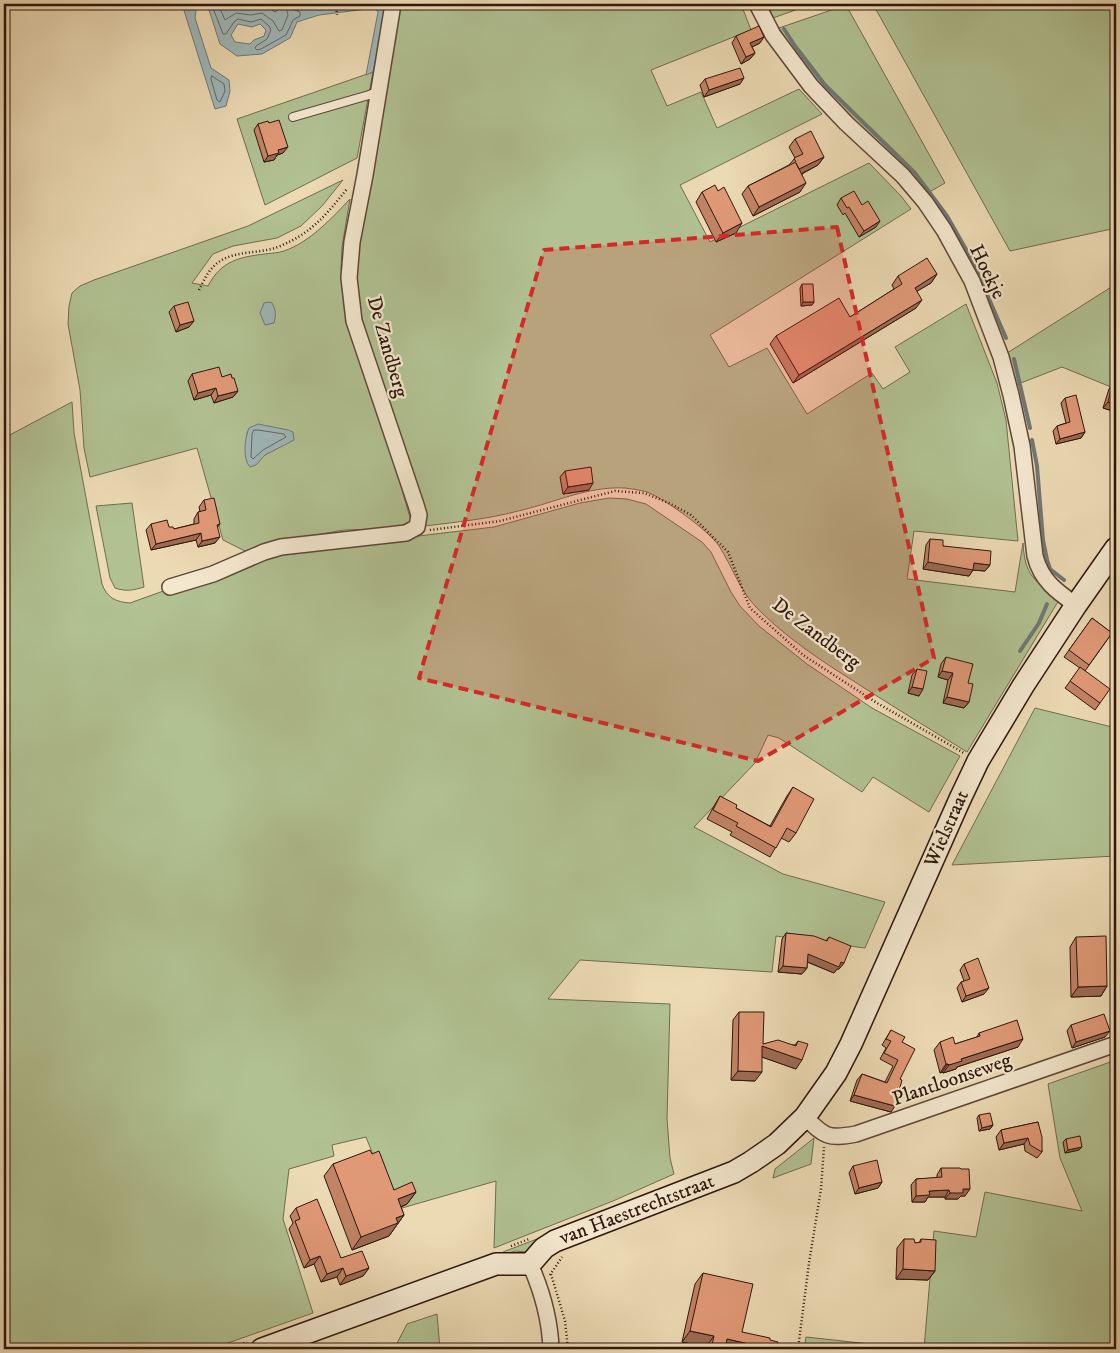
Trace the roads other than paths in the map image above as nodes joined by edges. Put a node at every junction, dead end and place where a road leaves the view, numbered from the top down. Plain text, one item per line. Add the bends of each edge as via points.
1 (394, 4) edge
2 (757, 4) edge
3 (379, 91) junction
4 (293, 117) dead end
5 (1115, 552) edge
6 (170, 588) dead end
7 (1076, 605) junction
8 (1116, 1044) edge
9 (806, 1117) junction
10 (530, 1264) junction
11 (262, 1349) edge
12 (551, 1349) edge

1 - 3 street, De Zandberg
2 - 7 street, Hoekje via 773,35 811,86 903,176 925,202 972,282 1012,395 1038,567 1043,578
3 - 4 lane
3 - 6 street, De Zandberg via 352,242 349,278 354,321 416,505 417,527 406,533 281,547
5 - 7 street, Wielstraat
7 - 9 street, Wielstraat via 978,762 851,1044
8 - 9 street, Plantloonseweg via 856,1134 824,1135
9 - 10 street, van Haestrechtstraat via 777,1144 734,1172 555,1241
10 - 11 street via 496,1264
10 - 12 street via 545,1307

